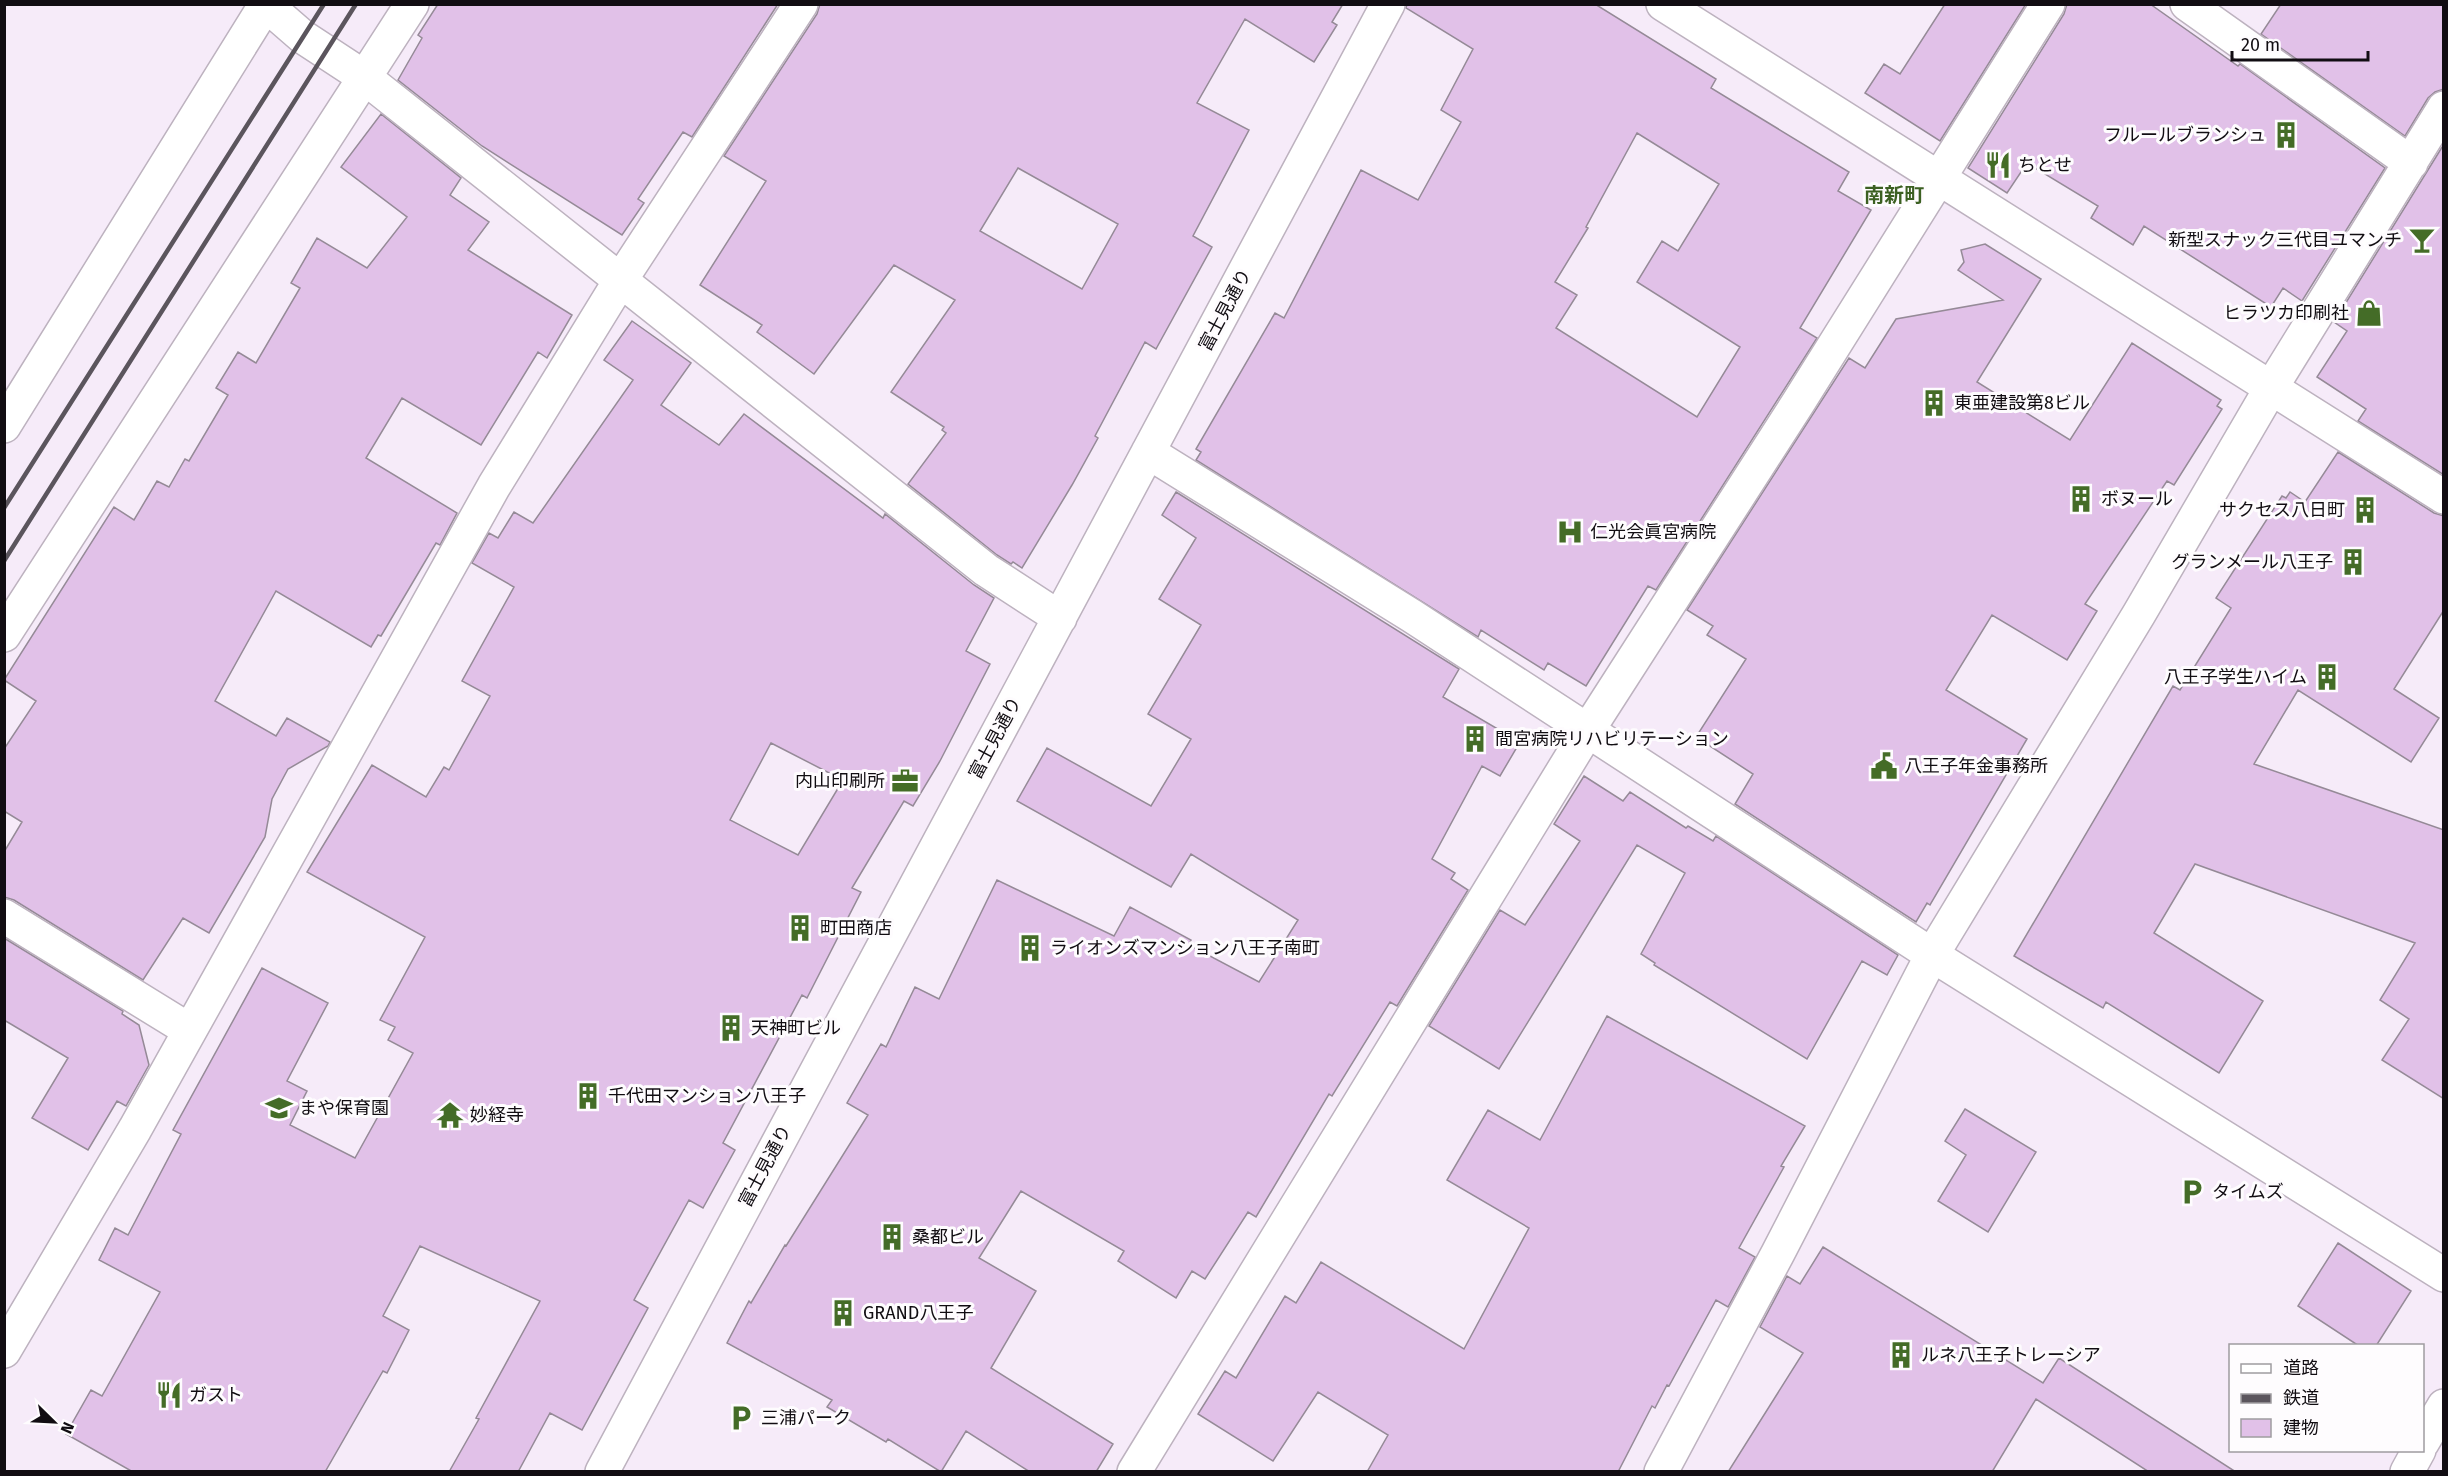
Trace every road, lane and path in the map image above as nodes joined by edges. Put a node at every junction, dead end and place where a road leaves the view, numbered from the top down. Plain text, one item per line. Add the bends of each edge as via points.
1 (412, 4) edge
2 (801, 4) edge
3 (1388, 4) edge
4 (1663, 4) edge
5 (2048, 4) edge
6 (2187, 4) edge
7 (265, 5) edge
8 (364, 77) junction
9 (2444, 108) edge
10 (2410, 163) junction
11 (1940, 180) junction
12 (620, 281) junction
13 (2271, 388) junction
14 (4, 426) edge
15 (1148, 452) junction
16 (2444, 497) edge
17 (1060, 618) junction
18 (4, 635) edge
19 (1588, 730) junction
20 (4, 916) edge
21 (1932, 955) junction
22 (189, 1030) junction
23 (2444, 1275) edge
24 (4, 1351) edge
25 (2444, 1406) edge
26 (2424, 1440) edge
27 (2418, 1452) edge
28 (602, 1472) edge
29 (1134, 1472) edge
30 (1661, 1472) edge
31 (2407, 1472) edge

1 - 8 main road
2 - 12 main road
3 - 15 main road, 富士見通り
4 - 11 main road
5 - 11 main road
6 - 10 main road
7 - 8 main road via 303,37
7 - 14 main road
8 - 12 main road
8 - 18 main road
9 - 10 main road
10 - 13 main road
11 - 13 main road
11 - 19 main road
12 - 17 main road via 986,570
12 - 22 main road via 494,486
13 - 16 main road
13 - 21 main road
15 - 17 main road, 富士見通り
15 - 19 main road
17 - 28 main road, 富士見通り
19 - 21 main road
19 - 29 main road
20 - 22 main road
21 - 23 main road
21 - 30 main road
22 - 24 main road
25 - 26 main road
27 - 31 main road

